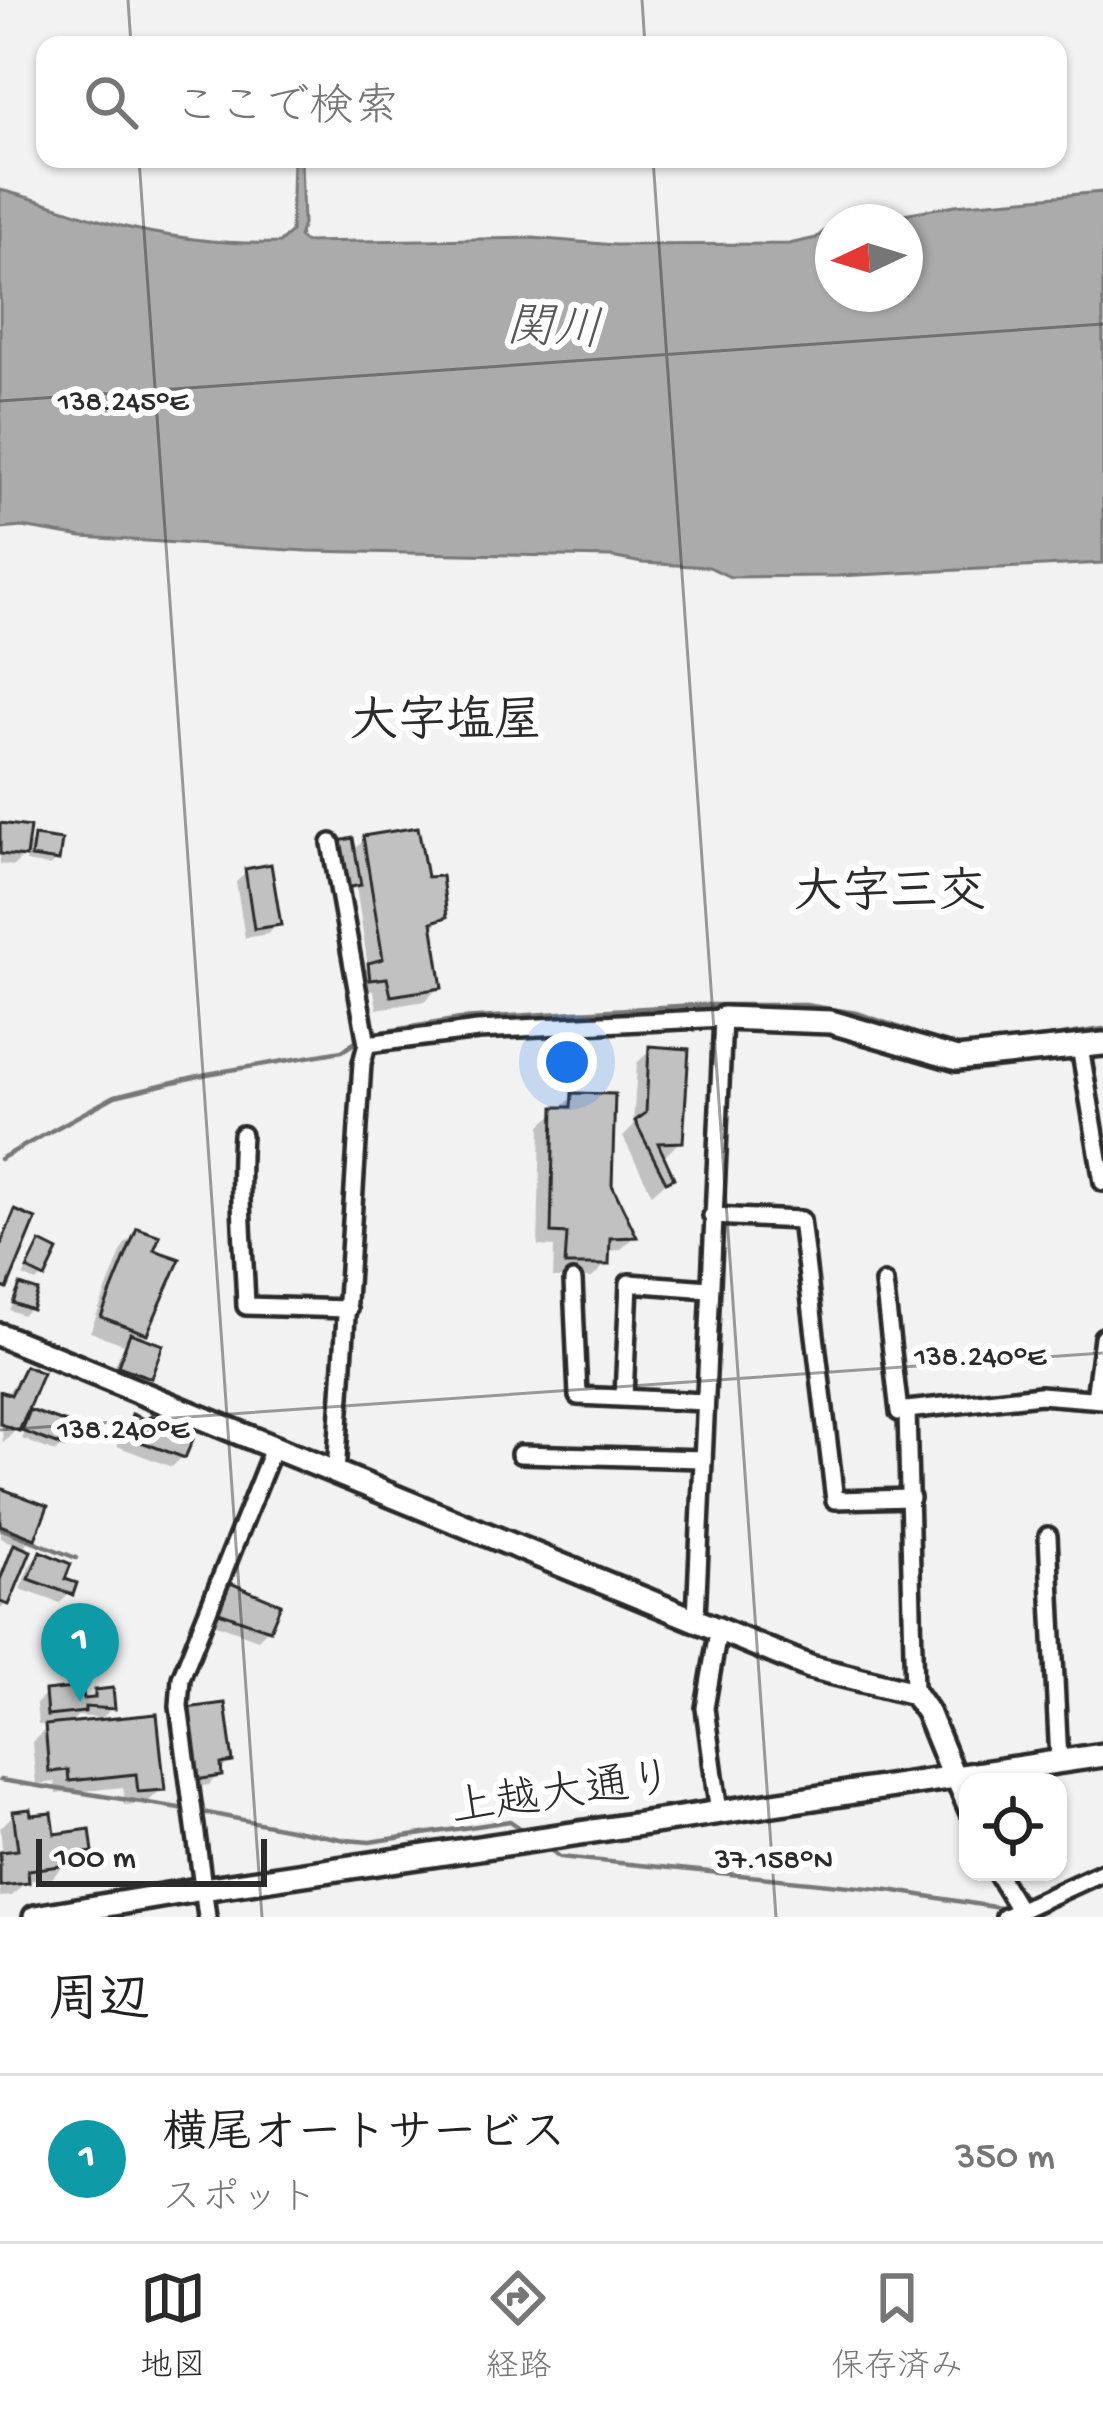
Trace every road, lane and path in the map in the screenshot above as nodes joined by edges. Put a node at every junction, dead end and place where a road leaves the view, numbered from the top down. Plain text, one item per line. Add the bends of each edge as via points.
1 (331, 844) dead end
2 (723, 1018) junction
3 (367, 1044) junction
4 (1103, 1044) edge
5 (1080, 1047) junction
6 (242, 1135) dead end
7 (1103, 1182) edge
8 (712, 1216) junction
9 (573, 1281) dead end
10 (884, 1283) dead end
11 (710, 1289) junction
12 (348, 1309) junction
13 (0, 1335) edge
14 (1103, 1337) edge
15 (624, 1397) junction
16 (1099, 1400) edge
17 (706, 1402) junction
18 (907, 1411) junction
19 (274, 1446) junction
20 (520, 1454) dead end
21 (703, 1459) junction
22 (336, 1474) junction
23 (911, 1498) junction
24 (1048, 1535) dead end
25 (696, 1617) junction
26 (718, 1626) junction
27 (914, 1694) junction
28 (1097, 1759) edge
29 (1059, 1761) junction
30 (954, 1778) junction
31 (959, 1789) edge
32 (719, 1814) junction
33 (1103, 1872) edge
34 (999, 1881) edge
35 (202, 1888) junction
36 (1011, 1913) edge
37 (49, 1916) edge
38 (207, 1917) edge

1 - 3 street
2 - 3 street
2 - 5 street via 830,1022 957,1059
2 - 8 street
3 - 12 street
4 - 5 street
5 - 7 street
6 - 12 street via 246,1306
8 - 11 street
8 - 23 street via 801,1220 836,1500
9 - 15 street via 578,1396
10 - 18 street via 899,1412
11 - 15 street via 629,1283
11 - 17 street
12 - 22 street
13 - 19 street
14 - 16 street
15 - 17 street
16 - 18 street via 1040,1395
17 - 21 street
18 - 23 street
19 - 22 street
19 - 35 street via 181,1678
20 - 21 street
21 - 25 street
22 - 25 street
23 - 27 street
24 - 29 street
25 - 26 street
26 - 27 street via 810,1666
26 - 32 street via 705,1708
27 - 30 street
28 - 29 street, 上越大通り
29 - 30 street, 上越大通り
30 - 31 street
30 - 32 street, 上越大通り
32 - 35 street, 上越大通り
33 - 36 street
34 - 36 street
35 - 37 street, 上越大通り
35 - 38 street

